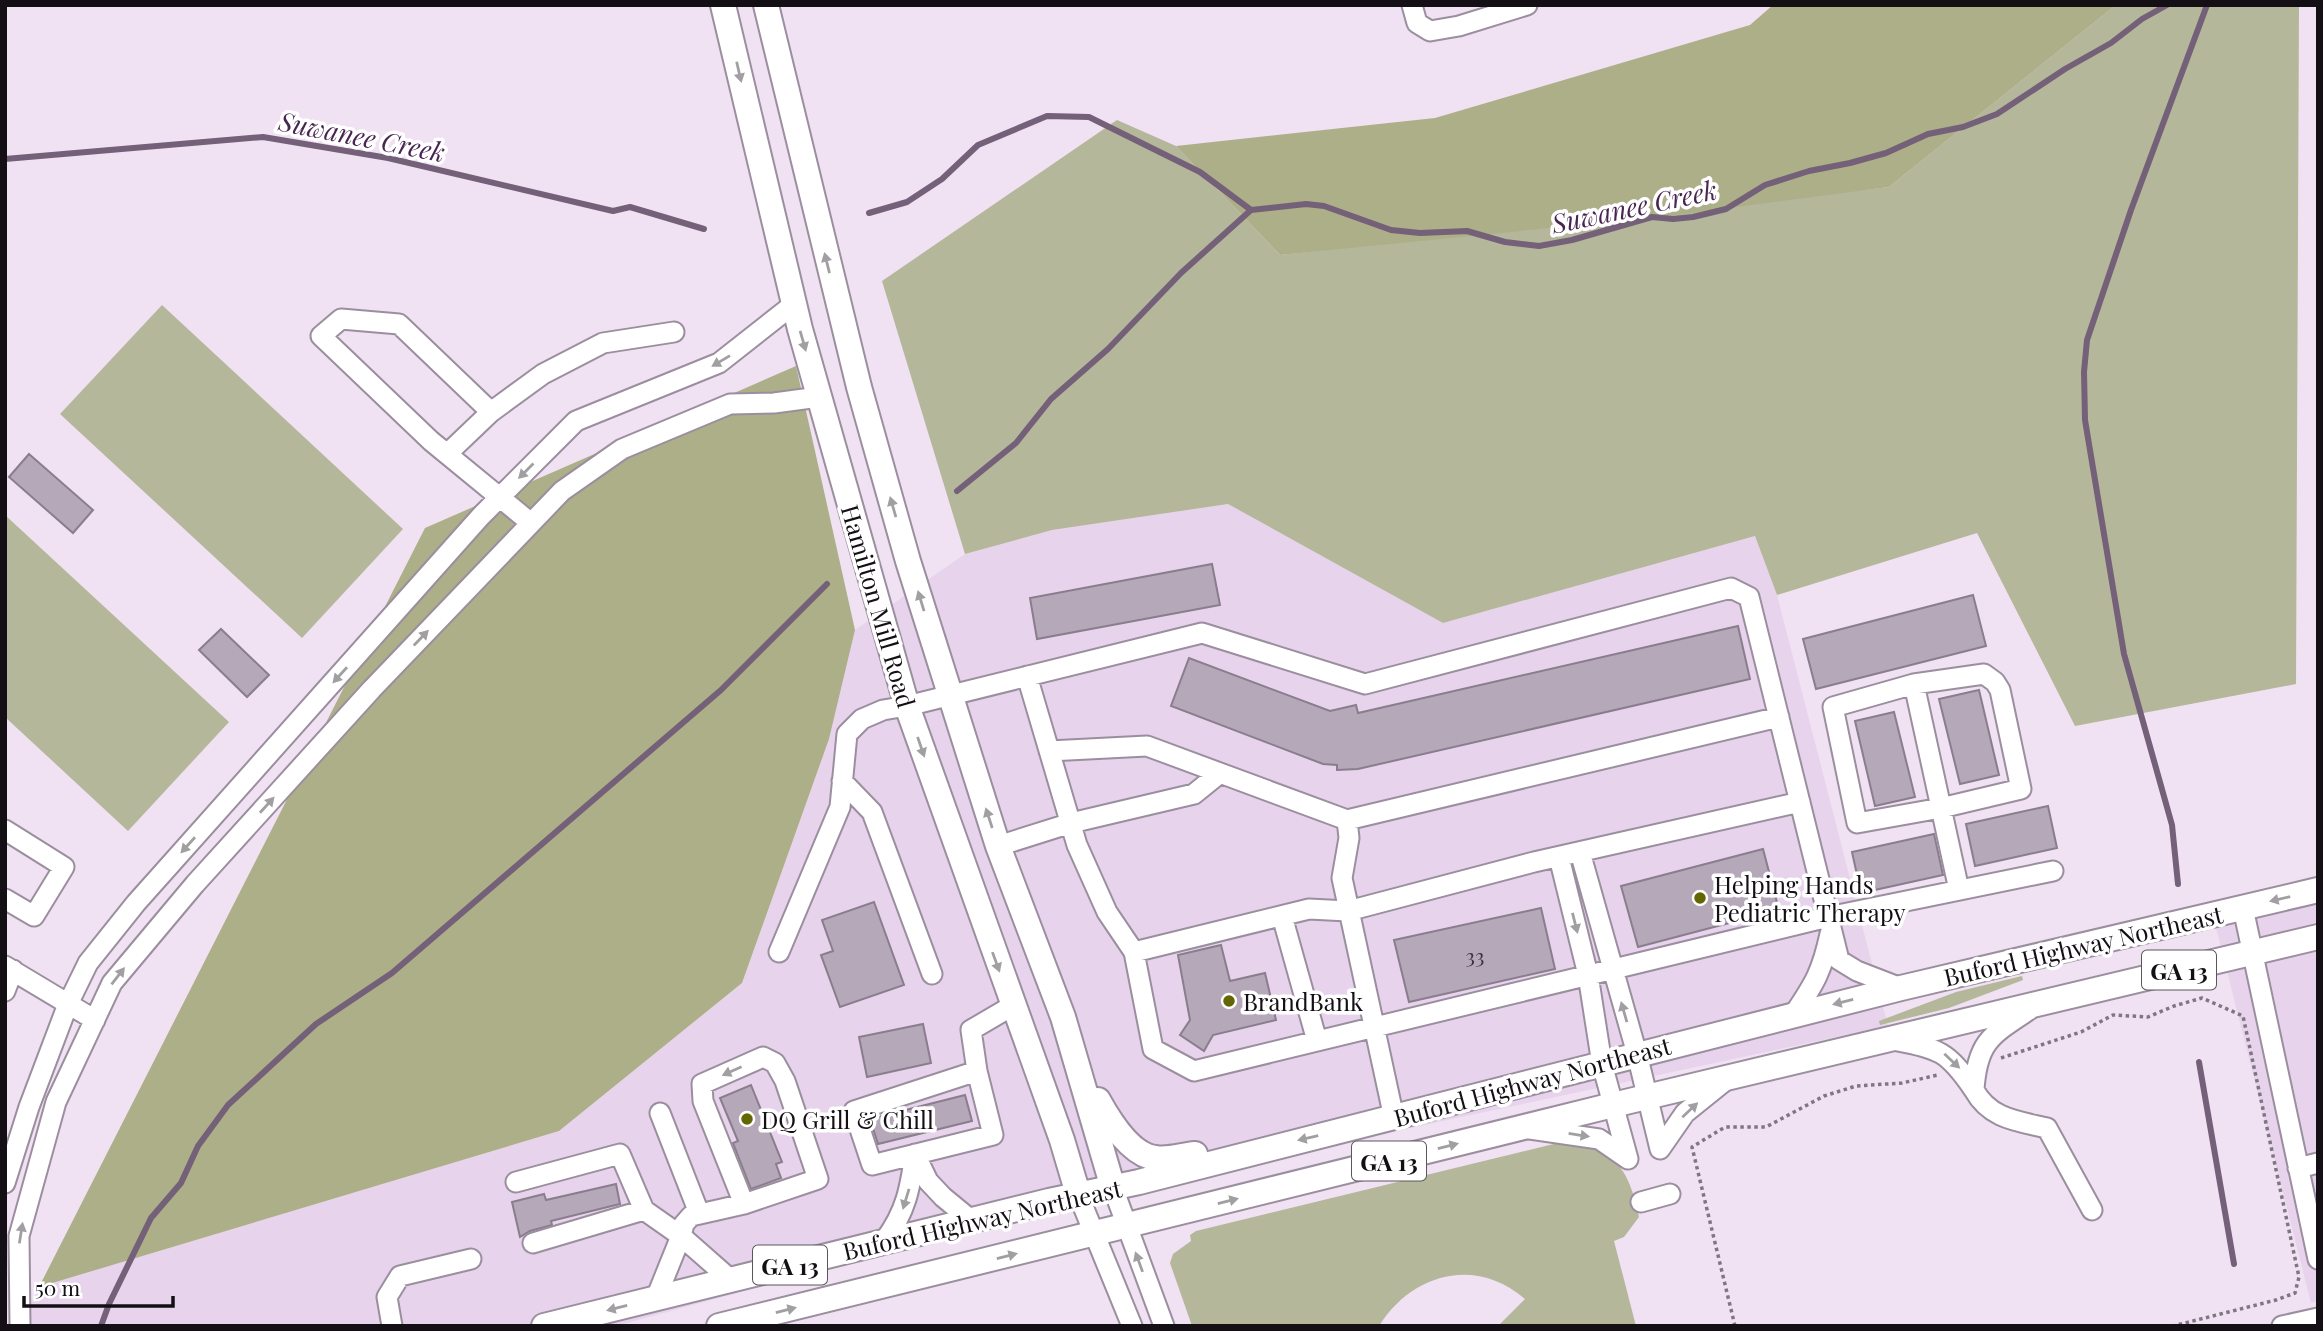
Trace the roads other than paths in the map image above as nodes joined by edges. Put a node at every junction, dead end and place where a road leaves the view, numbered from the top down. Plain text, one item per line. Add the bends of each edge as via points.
1 (723, 5) edge
2 (766, 5) edge
3 (1412, 5) edge
4 (1527, 5) edge
5 (794, 304) junction
6 (674, 332) dead end
7 (819, 397) junction
8 (491, 412) junction
9 (447, 454) junction
10 (499, 498) junction
11 (531, 523) junction
12 (1027, 676) junction
13 (1914, 684) junction
14 (949, 695) junction
15 (907, 706) junction
16 (1779, 717) junction
17 (1049, 751) junction
18 (1220, 773) junction
19 (842, 781) junction
20 (1800, 802) junction
21 (1941, 808) junction
22 (1347, 820) junction
23 (1070, 823) junction
24 (5, 831) edge
25 (998, 846) junction
26 (1580, 852) junction
27 (1559, 857) junction
28 (2053, 871) dead end
29 (1959, 890) junction
30 (2318, 890) edge
31 (5, 899) edge
32 (2243, 908) junction
33 (1348, 911) junction
34 (1282, 916) junction
35 (1830, 923) junction
36 (2318, 937) edge
37 (779, 952) dead end
38 (1134, 952) junction
39 (2253, 954) junction
40 (9, 968) edge
41 (1612, 969) junction
42 (932, 974) dead end
43 (1588, 975) junction
44 (1901, 988) junction
45 (5, 991) edge
46 (2041, 1002) junction
47 (68, 1004) junction
48 (1012, 1006) junction
49 (1794, 1014) junction
50 (95, 1020) junction
51 (1375, 1027) junction
52 (1889, 1039) junction
53 (1317, 1041) junction
54 (1637, 1054) junction
55 (1602, 1064) junction
56 (1078, 1066) junction
57 (977, 1071) junction
58 (1728, 1078) junction
59 (1974, 1090) junction
60 (1647, 1097) junction
61 (1614, 1105) junction
62 (660, 1112) dead end
63 (1394, 1118) junction
64 (1522, 1128) junction
65 (1272, 1146) junction
66 (915, 1154) junction
67 (2308, 1166) edge
68 (516, 1182) dead end
69 (5, 1183) edge
70 (1113, 1188) junction
71 (1078, 1194) junction
72 (1670, 1194) dead end
73 (1642, 1202) dead end
74 (744, 1204) junction
75 (644, 1210) junction
76 (2092, 1210) dead end
77 (699, 1213) junction
78 (971, 1220) junction
79 (1128, 1226) junction
80 (1096, 1234) junction
81 (681, 1236) junction
82 (885, 1240) junction
83 (533, 1243) dead end
84 (471, 1259) dead end
85 (2318, 1259) edge
86 (731, 1280) junction
87 (656, 1298) junction
88 (2318, 1318) edge
89 (20, 1326) edge
90 (392, 1326) edge
91 (544, 1326) edge
92 (719, 1326) edge
93 (1132, 1326) edge
94 (1164, 1326) edge
95 (2282, 1326) edge

1 -> 5 main road, Hamilton Mill Road
14 -> 2 main road, Hamilton Mill Road via 859,387
3 - 4 street via 1417,23 1430,31
5 -> 7 main road, Hamilton Mill Road
5 -> 10 street via 719,363 576,421
6 - 8 street via 603,343 543,374
7 - 11 street via 730,404 622,449 562,491
7 - 15 main road, Hamilton Mill Road
8 - 9 street
8 - 9 street via 400,324 341,319 321,336
9 - 10 street
10 - 11 street
10 -> 47 street via 136,903 88,963
50 -> 11 street via 112,983 195,884
12 - 14 street
12 - 16 street via 1202,633 1365,684 1731,588 1749,597
12 - 17 street
13 - 21 street
13 - 21 street via 1984,674 2000,690 2021,789
13 - 21 street via 1833,707 1857,823
14 - 15 street
25 -> 14 main road, Hamilton Mill Road
15 - 19 street via 862,719 847,734
15 -> 48 main road, Hamilton Mill Road
16 - 20 street
16 - 22 street
17 - 18 street via 1147,746
17 - 23 street
18 - 22 street
18 - 23 street via 1194,794
19 - 37 street via 840,807
19 - 42 street via 872,812
20 - 26 street
20 - 35 street
21 - 29 street
22 - 33 street via 1349,838 1342,878
23 - 25 street
23 - 38 street via 1107,912
24 - 31 street via 64,867 34,916
25 - 56 main road, Hamilton Mill Road
26 - 27 street
26 - 41 street
27 - 33 street
27 -> 43 street
28 - 29 street
29 - 35 street
30 -> 32 main road, Buford Highway Northeast / GA 13
32 - 39 street
32 - 44 main road, Buford Highway Northeast / GA 13
33 - 34 street via 1309,909
33 - 51 street
34 - 38 street
34 - 53 street
35 - 41 street
35 - 44 street via 1839,960
35 - 49 street via 1824,964
36 - 39 main road, Buford Highway Northeast / GA 13
38 - 53 street via 1153,1049 1194,1071
39 - 46 main road, Buford Highway Northeast / GA 13
39 - 67 street
40 - 45 street
40 - 47 street
41 - 43 street
54 -> 41 street
43 - 51 street
43 - 55 street
44 -> 49 main road, Buford Highway Northeast / GA 13
46 - 52 main road, Buford Highway Northeast / GA 13
46 - 59 street via 1993,1034 1976,1065
47 - 50 street
47 - 69 street
48 - 57 street via 971,1030
48 - 71 main road, Hamilton Mill Road
49 - 54 main road, Buford Highway Northeast / GA 13
89 -> 50 street via 19,1236 56,1102
51 - 53 street
51 - 63 street
52 - 58 main road, Buford Highway Northeast / GA 13
52 -> 59 street via 1942,1052 1961,1069
54 - 55 main road, Buford Highway Northeast / GA 13
54 - 60 street
55 - 61 street
55 - 63 main road, Buford Highway Northeast / GA 13
56 - 65 main road via 1111,1124 1127,1142 1154,1159
56 - 70 main road, Hamilton Mill Road
57 - 66 street via 993,1135
57 - 66 street via 854,1111 872,1165
58 - 60 main road, Buford Highway Northeast / GA 13
60 -> 58 street via 1660,1149 1685,1113
59 - 76 street via 1997,1114 2047,1128
60 - 61 main road, Buford Highway Northeast / GA 13
61 - 64 main road, Buford Highway Northeast / GA 13
64 -> 61 street via 1600,1139 1629,1159
62 - 77 street
63 -> 65 main road, Buford Highway Northeast / GA 13
79 -> 64 main road, Buford Highway Northeast / GA 13
65 - 70 main road, Buford Highway Northeast / GA 13
66 - 78 street via 928,1181
66 -> 82 street via 905,1205
67 - 85 street
68 - 75 street via 620,1154
70 - 71 main road, Buford Highway Northeast / GA 13
70 - 79 street
71 - 78 main road, Buford Highway Northeast / GA 13
71 - 80 street
72 - 73 street
74 -> 74 street via 818,1180 785,1081 775,1063 763,1057 702,1084 703,1101
74 - 77 street
75 - 81 street
75 - 83 street
77 - 81 street via 686,1221
78 - 82 main road, Buford Highway Northeast / GA 13
79 - 80 main road, Buford Highway Northeast / GA 13
94 -> 79 street
92 -> 80 main road, Buford Highway Northeast / GA 13
80 - 93 street
81 - 86 street
81 - 87 street
82 - 86 main road, Buford Highway Northeast / GA 13
84 - 90 street via 400,1276 387,1297
86 - 87 main road, Buford Highway Northeast / GA 13
87 -> 91 main road, Buford Highway Northeast / GA 13
88 - 95 street

